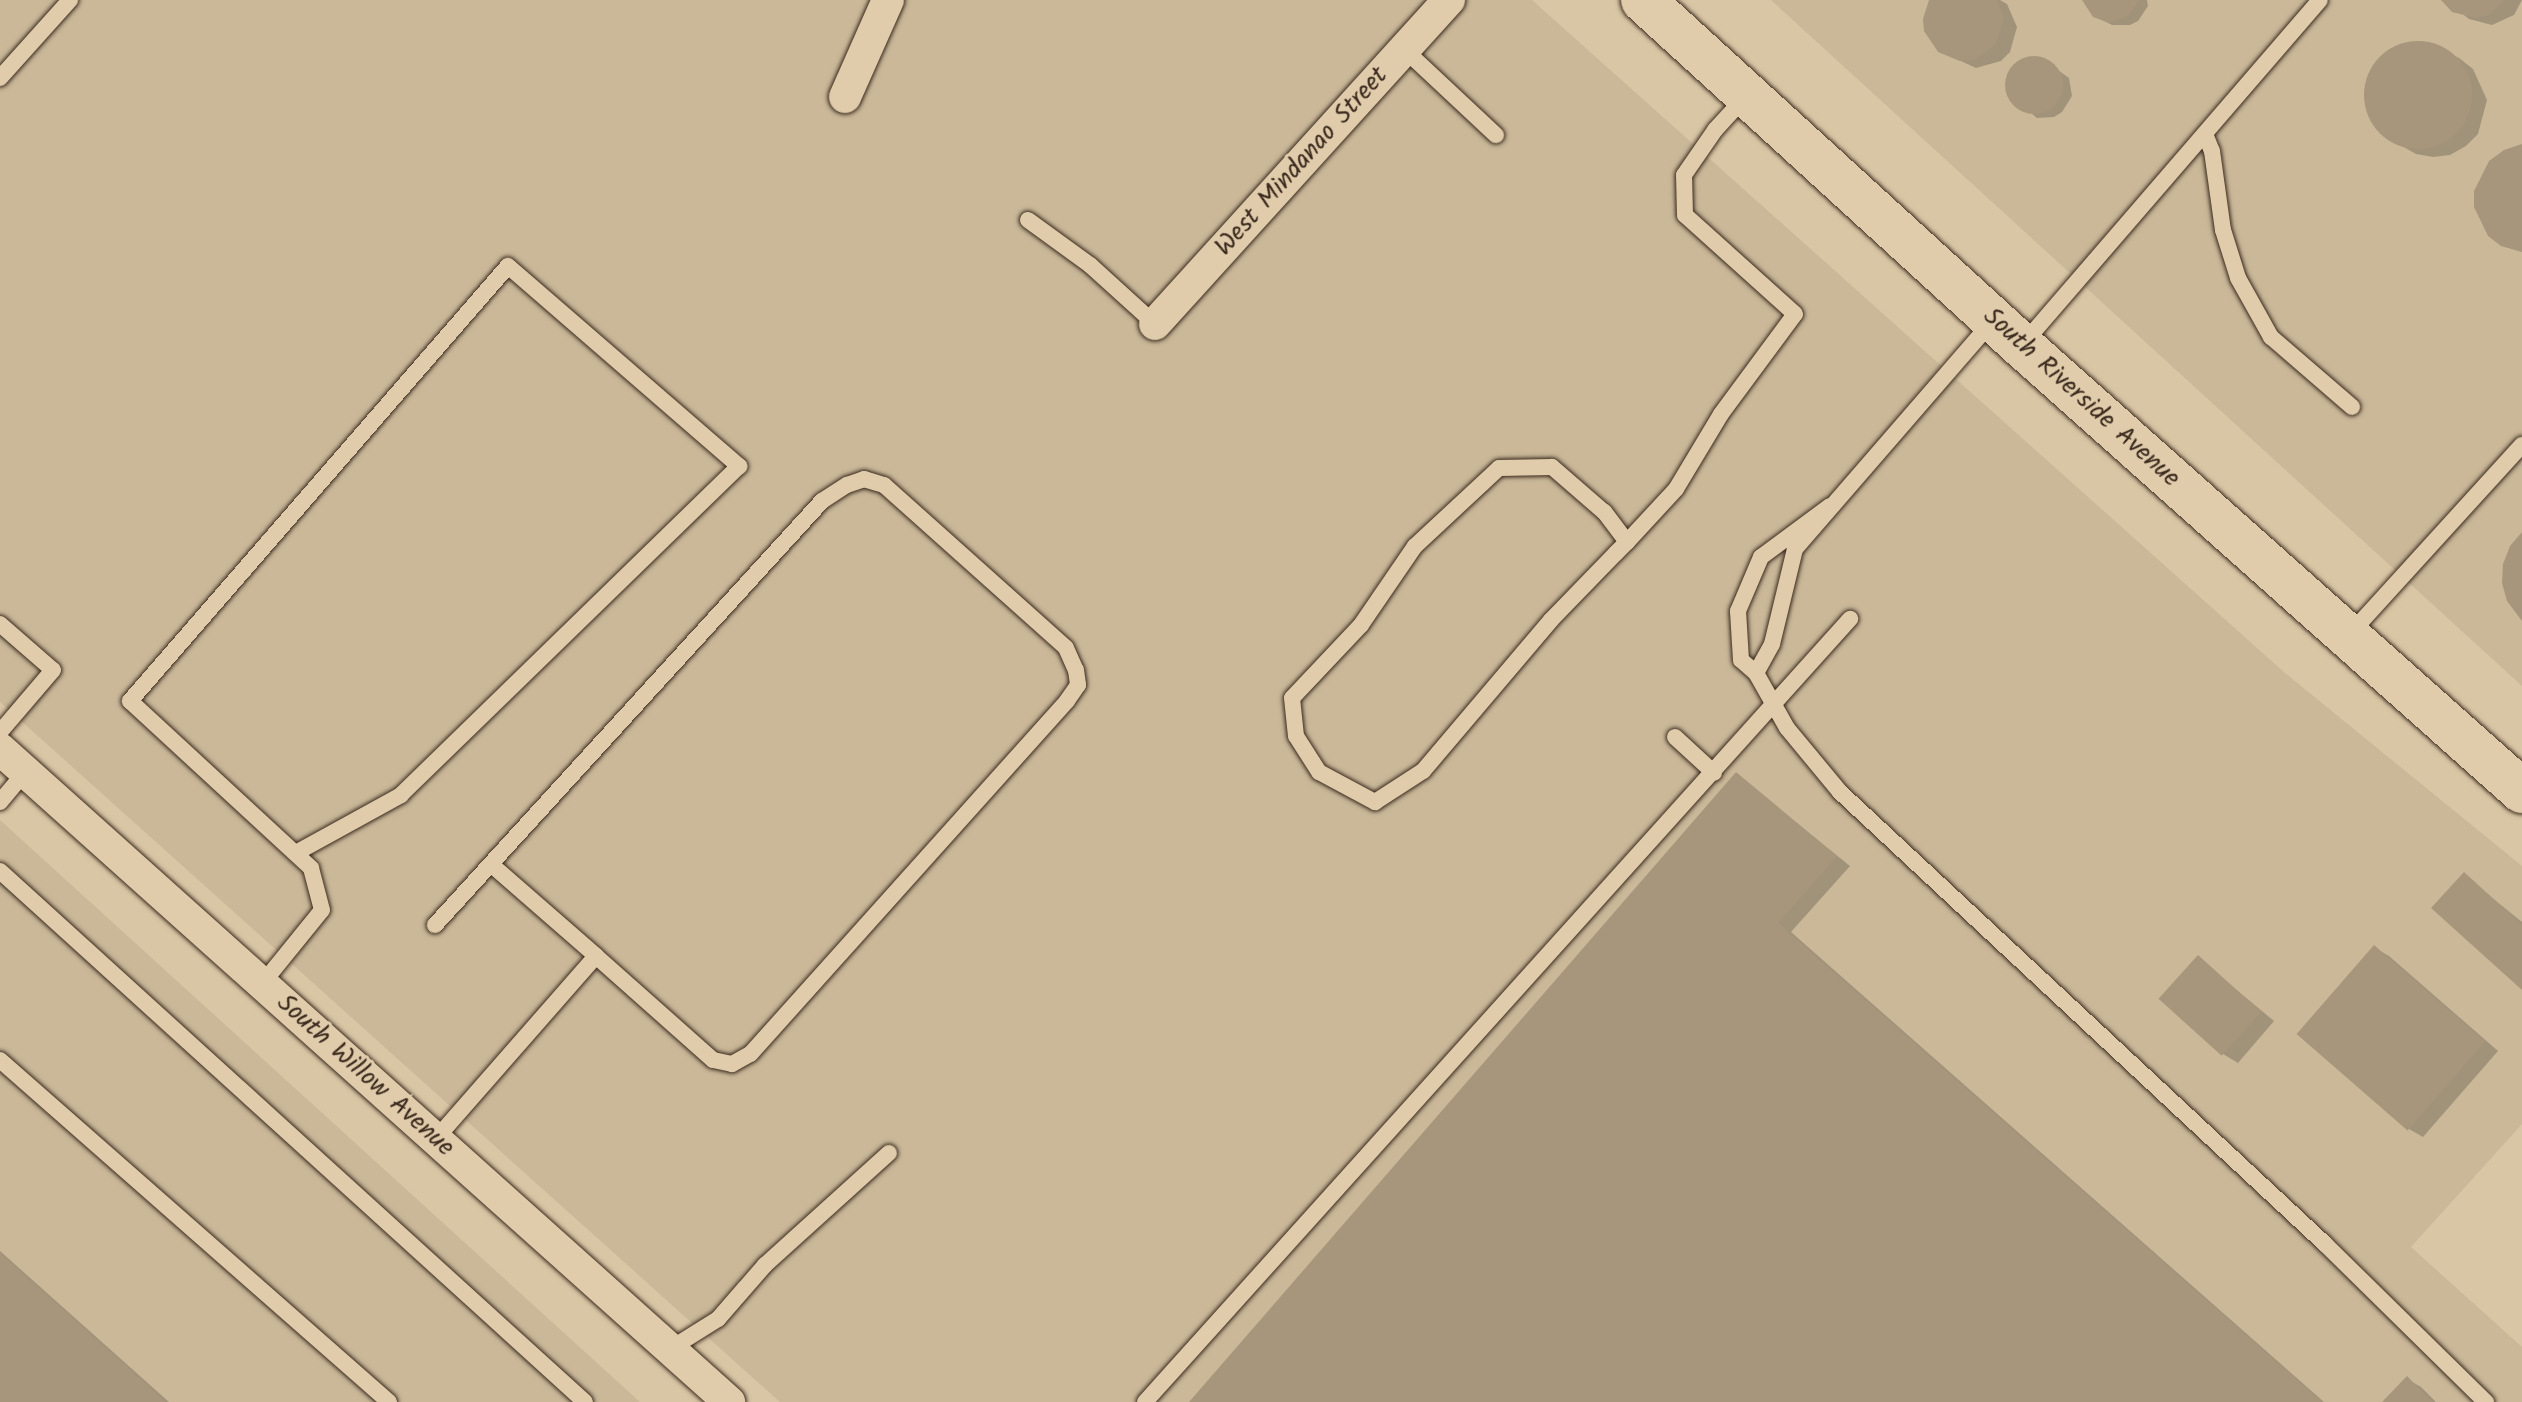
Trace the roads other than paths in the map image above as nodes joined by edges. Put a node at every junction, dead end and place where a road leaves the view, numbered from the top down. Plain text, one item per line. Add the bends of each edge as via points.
1 (70, 0) edge
2 (888, 0) edge
3 (1449, 0) edge
4 (1643, 0) edge
5 (2320, 0) edge
6 (1404, 49) junction
7 (0, 78) edge
8 (1747, 95) junction
9 (845, 97) dead end
10 (2205, 134) junction
11 (1496, 135) dead end
12 (1028, 220) dead end
13 (1155, 324) joint
14 (2008, 333) junction
15 (2352, 407) dead end
16 (2522, 445) edge
17 (1830, 506) junction
18 (1627, 542) junction
19 (1850, 619) dead end
20 (0, 624) edge
21 (2348, 636) junction
22 (1756, 673) junction
23 (1774, 705) junction
24 (0, 732) edge
25 (1675, 737) dead end
26 (0, 749) edge
27 (25, 772) junction
28 (1714, 773) junction
29 (2522, 791) edge
30 (0, 802) edge
31 (296, 853) junction
32 (493, 866) junction
33 (0, 871) edge
34 (435, 925) dead end
35 (596, 956) junction
36 (262, 984) junction
37 (0, 1060) edge
38 (436, 1139) junction
39 (889, 1153) dead end
40 (670, 1349) junction
41 (389, 1402) edge
42 (585, 1402) edge
43 (729, 1402) edge
44 (1145, 1402) edge
45 (2486, 1402) edge

1 - 7 lane
2 - 9 street
3 - 6 street, West Mindanao Street
4 - 8 main road, South Riverside Avenue
5 - 10 lane
6 - 11 lane
6 - 13 street, West Mindanao Street
8 - 14 main road, South Riverside Avenue
8 - 18 lane via 1684,175 1685,215 1795,314 1721,414 1676,489
10 - 14 lane
10 - 15 lane via 2238,278 2271,337
12 - 13 lane via 1090,265
14 - 17 lane
14 - 21 main road, South Riverside Avenue
16 - 21 lane
17 - 22 lane via 1795,549 1772,644
17 - 22 lane via 1761,557 1738,611 1741,660
18 - 18 lane via 1551,620 1423,771 1375,802 1319,772 1296,736 1292,698 1361,625 1415,546 1499,468 1552,467 1604,512
19 - 23 lane
20 - 24 lane via 53,670
21 - 29 main road, South Riverside Avenue
22 - 23 lane
23 - 28 lane
23 - 45 lane via 1840,792 2325,1244
25 - 28 lane
26 - 27 street, South Willow Avenue
27 - 30 lane
27 - 36 street, South Willow Avenue
28 - 44 lane
31 - 31 lane via 130,701 508,266 739,466 401,795
31 - 36 lane via 311,868 322,910
32 - 34 lane
32 - 35 lane
32 - 35 lane via 822,501 847,485 864,479 884,485 1066,648 1078,685 1067,701 750,1054 732,1064 713,1060
33 - 42 lane
35 - 38 lane
36 - 38 street, South Willow Avenue
37 - 41 lane
38 - 40 street, South Willow Avenue
39 - 40 lane via 765,1265 718,1319
40 - 43 street, South Willow Avenue

